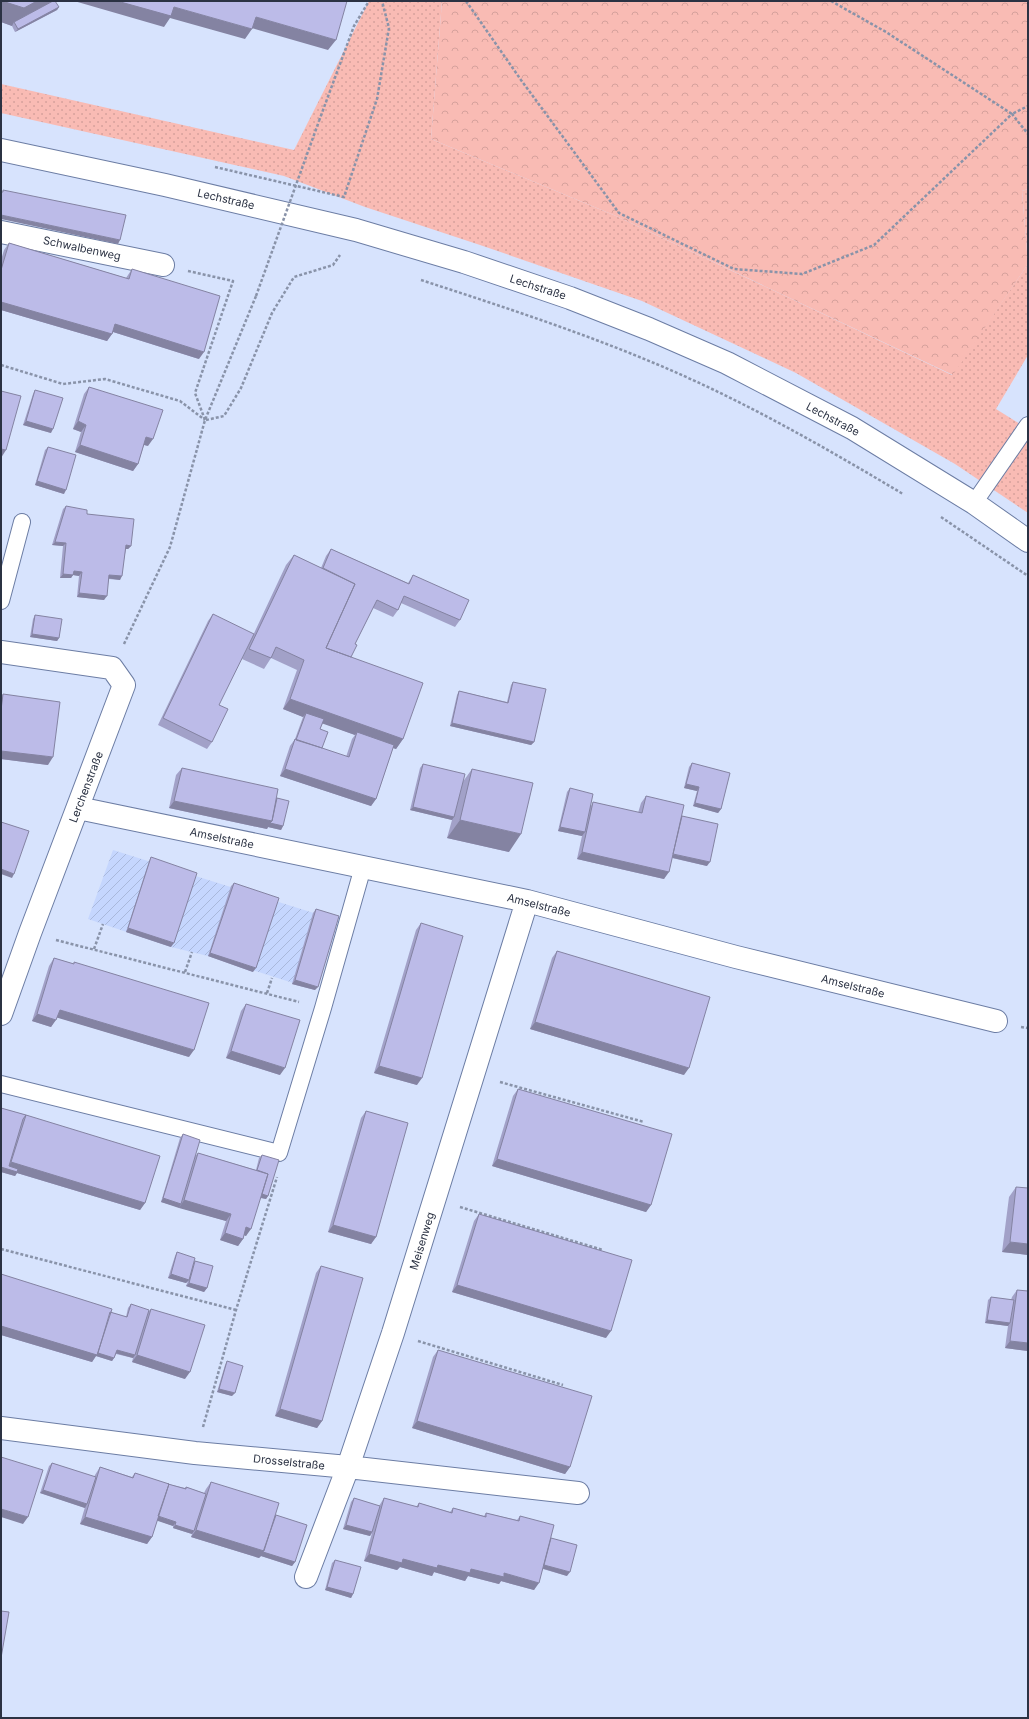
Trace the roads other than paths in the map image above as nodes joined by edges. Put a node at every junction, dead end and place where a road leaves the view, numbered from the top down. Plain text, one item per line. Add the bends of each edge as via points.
1 (1, 150) edge
2 (1, 232) edge
3 (163, 265) road end
4 (1028, 424) edge
5 (974, 503) junction
6 (22, 522) dead end
7 (1028, 541) edge
8 (1, 600) edge
9 (1, 652) edge
10 (78, 808) junction
11 (364, 867) junction
12 (527, 901) junction
13 (1, 1014) edge
14 (996, 1021) dead end
15 (1, 1084) edge
16 (1, 1428) edge
17 (348, 1467) junction
18 (578, 1493) dead end
19 (306, 1576) dead end

1 - 5 street, Lechstraße via 356,230 464,262 570,298 727,363 852,428
2 - 3 street, Schwalbenweg
4 - 5 lane
5 - 7 street, Lechstraße
6 - 8 lane
9 - 10 street, Lerchenstraße via 112,668 124,685
10 - 11 street, Amselstraße
10 - 13 street, Lerchenstraße
11 - 12 street, Amselstraße
11 - 15 lane via 279,1153
12 - 14 street, Amselstraße via 736,957
12 - 17 street, Meisenweg via 393,1334
16 - 17 street, Drosselstraße via 196,1453
17 - 18 street, Drosselstraße
17 - 19 street, Meisenweg

